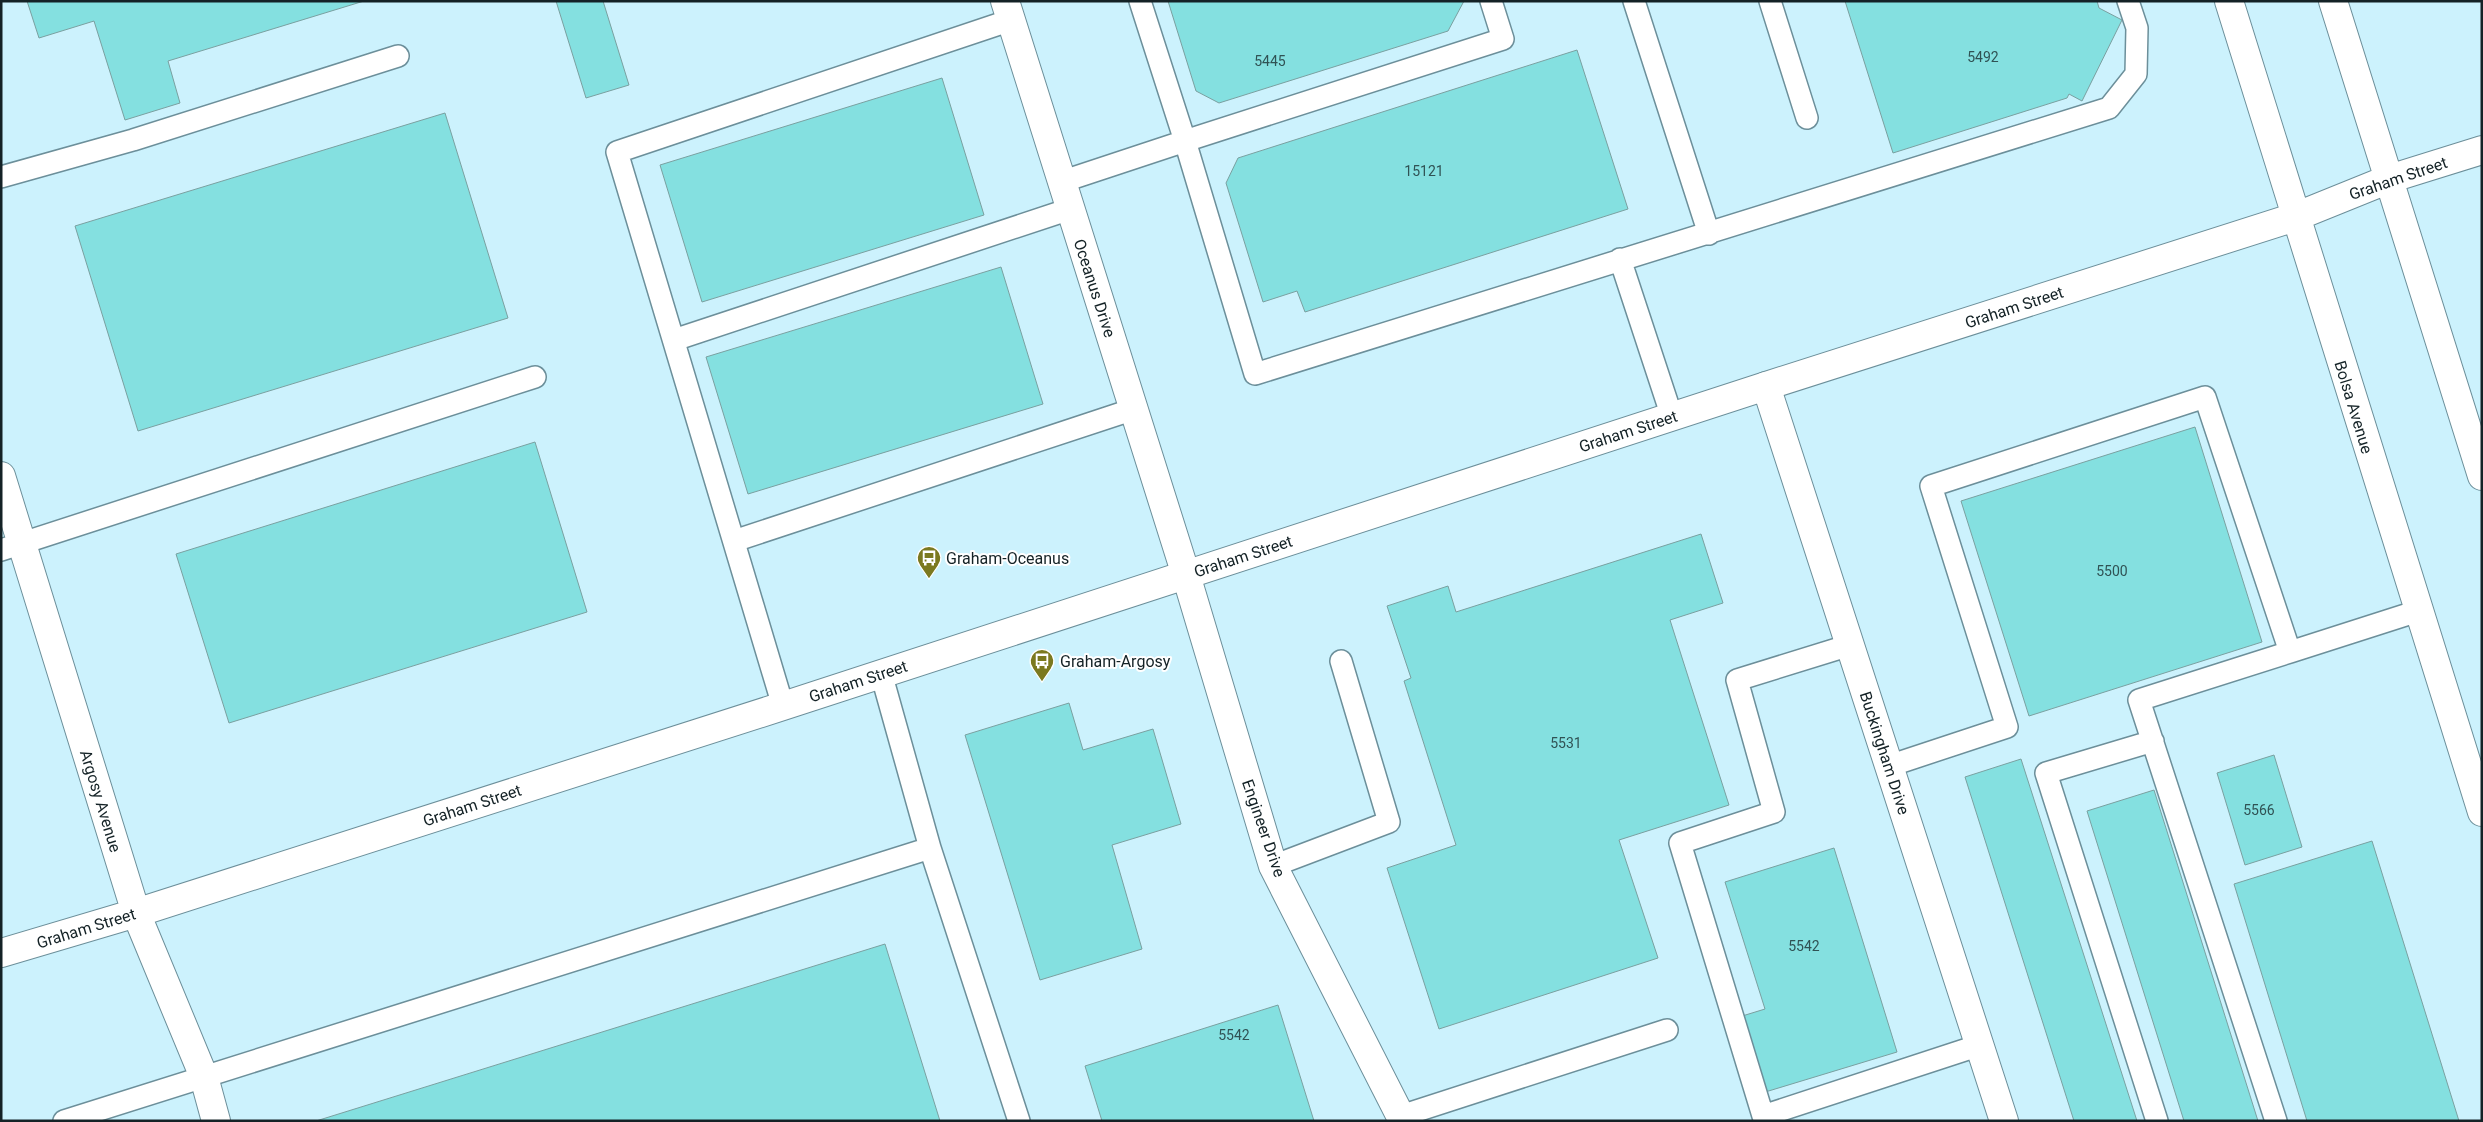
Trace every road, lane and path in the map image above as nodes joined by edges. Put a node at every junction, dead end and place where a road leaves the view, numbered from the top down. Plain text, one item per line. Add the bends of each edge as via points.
1 (1140, 1) edge
2 (1491, 1) edge
3 (1634, 1) edge
4 (1770, 1) edge
5 (2128, 1) edge
6 (2229, 1) edge
7 (2334, 1) edge
8 (1008, 11) edge
9 (398, 56) dead end
10 (1807, 118) dead end
11 (1185, 141) junction
12 (2482, 150) edge
13 (1, 177) edge
14 (2389, 178) junction
15 (1062, 182) junction
16 (1070, 209) junction
17 (2295, 217) junction
18 (1709, 234) junction
19 (1620, 258) junction
20 (674, 340) junction
21 (535, 377) dead end
22 (1766, 386) junction
23 (1134, 409) junction
24 (1672, 417) junction
25 (1, 476) edge
26 (2482, 476) edge
27 (734, 541) junction
28 (12, 547) edge
29 (1186, 575) junction
30 (2418, 611) junction
31 (1850, 644) junction
32 (2290, 652) junction
33 (1341, 661) dead end
34 (880, 673) junction
35 (783, 706) junction
36 (2153, 741) junction
37 (1889, 766) junction
38 (2482, 812) edge
39 (930, 848) junction
40 (1274, 866) junction
41 (136, 913) junction
42 (1, 953) edge
43 (1667, 1030) dead end
44 (1980, 1045) junction
45 (204, 1077) junction
46 (1402, 1118) edge
47 (64, 1121) edge
48 (216, 1121) edge
49 (1019, 1121) edge
50 (2004, 1121) edge
51 (2157, 1121) edge
52 (2276, 1121) edge

1 - 11 lane
2 - 11 lane via 1503,39
3 - 18 lane
4 - 10 lane
5 - 18 lane via 2137,28 2136,74 2110,108
6 - 17 street, Bolsa Avenue
7 - 14 street
8 - 15 street, Oceanus Drive
8 - 20 lane via 617,152
9 - 13 lane via 133,140
11 - 15 lane
11 - 19 lane via 1255,374
12 - 14 street, Graham Street
14 - 17 street, Graham Street
14 - 26 street
15 - 16 street, Oceanus Drive
16 - 20 lane
16 - 23 street, Oceanus Drive
17 - 22 street, Graham Street
17 - 30 street, Bolsa Avenue
18 - 19 lane
19 - 24 lane
20 - 27 lane
21 - 28 lane
22 - 24 street, Graham Street
22 - 31 street, Buckingham Drive
23 - 27 lane
23 - 29 street, Oceanus Drive
24 - 29 street, Graham Street
25 - 28 street, Argosy Avenue
27 - 35 lane
28 - 41 street, Argosy Avenue
29 - 34 street, Graham Street
29 - 40 street, Engineer Drive
30 - 32 lane
30 - 38 street, Bolsa Avenue
31 - 37 street, Buckingham Drive
31 - 44 lane via 1737,680 1774,812 1680,842 1763,1116
32 - 36 lane via 2139,700
32 - 37 lane via 2205,397 1930,486 2007,727
33 - 40 lane via 1389,822
34 - 35 street, Graham Street
34 - 39 lane
35 - 41 street, Graham Street
36 - 51 lane via 2046,773
36 - 52 lane
37 - 44 street, Buckingham Drive
39 - 45 lane
39 - 49 lane
40 - 46 street, Engineer Drive
41 - 42 street, Graham Street
41 - 45 street, Argosy Avenue
43 - 46 lane
44 - 50 street, Buckingham Drive
45 - 47 lane
45 - 48 street, Argosy Avenue

